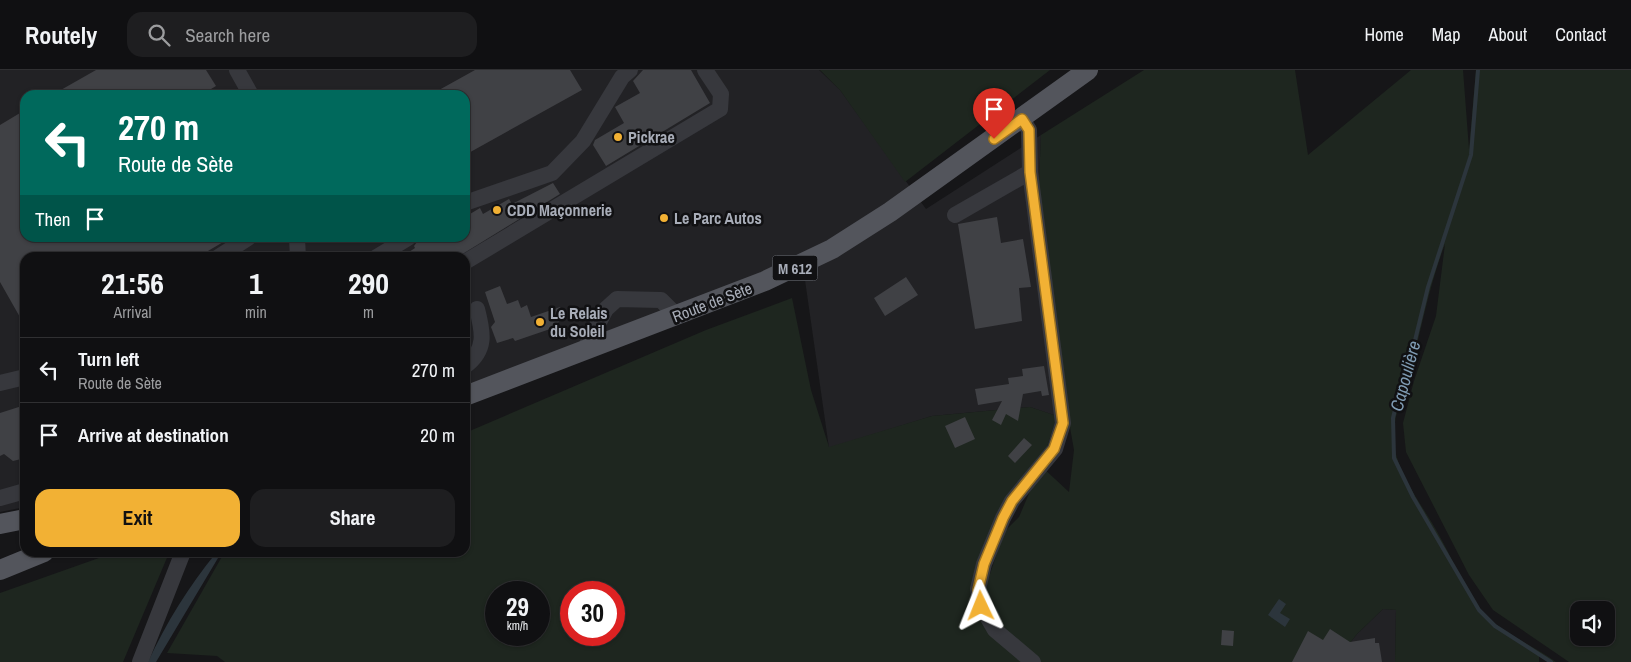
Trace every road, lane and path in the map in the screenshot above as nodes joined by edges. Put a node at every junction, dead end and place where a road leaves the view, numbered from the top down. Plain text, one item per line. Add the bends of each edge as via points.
1 (630, 70) edge
2 (706, 70) edge
3 (1088, 70) edge
4 (240, 71) edge
5 (249, 90) edge
6 (1022, 119) junction
7 (1030, 172) junction
8 (470, 201) edge
9 (955, 215) dead end
10 (242, 242) edge
11 (401, 242) edge
12 (226, 252) edge
13 (385, 252) edge
14 (470, 259) edge
15 (477, 308) dead end
16 (677, 316) junction
17 (583, 352) junction
18 (470, 362) edge
19 (20, 378) edge
20 (0, 383) edge
21 (470, 394) edge
22 (20, 492) edge
23 (0, 498) edge
24 (20, 520) edge
25 (0, 524) edge
26 (32, 557) edge
27 (181, 557) edge
28 (0, 570) edge
29 (1030, 661) edge
30 (140, 662) edge

1 - 8 street via 622,77 583,141 552,173
2 - 14 street via 722,94 720,109
3 - 6 main road, Route de Sète / M 612
4 - 5 street
6 - 7 street via 1029,130
6 - 16 main road, Route de Sète / M 612 via 832,249 765,281
7 - 9 street
7 - 29 street via 1063,423 1054,449 1012,501 1003,518 984,564 978,590 981,606 991,625
10 - 12 street
11 - 13 street
15 - 18 street via 484,334 475,359
16 - 17 main road, Route de Sète / M 612
16 - 17 street via 661,300 617,299 606,309
17 - 21 main road, Route de Sète / M 612
19 - 20 street
22 - 23 street
24 - 25 main road
26 - 28 main road
27 - 30 street

